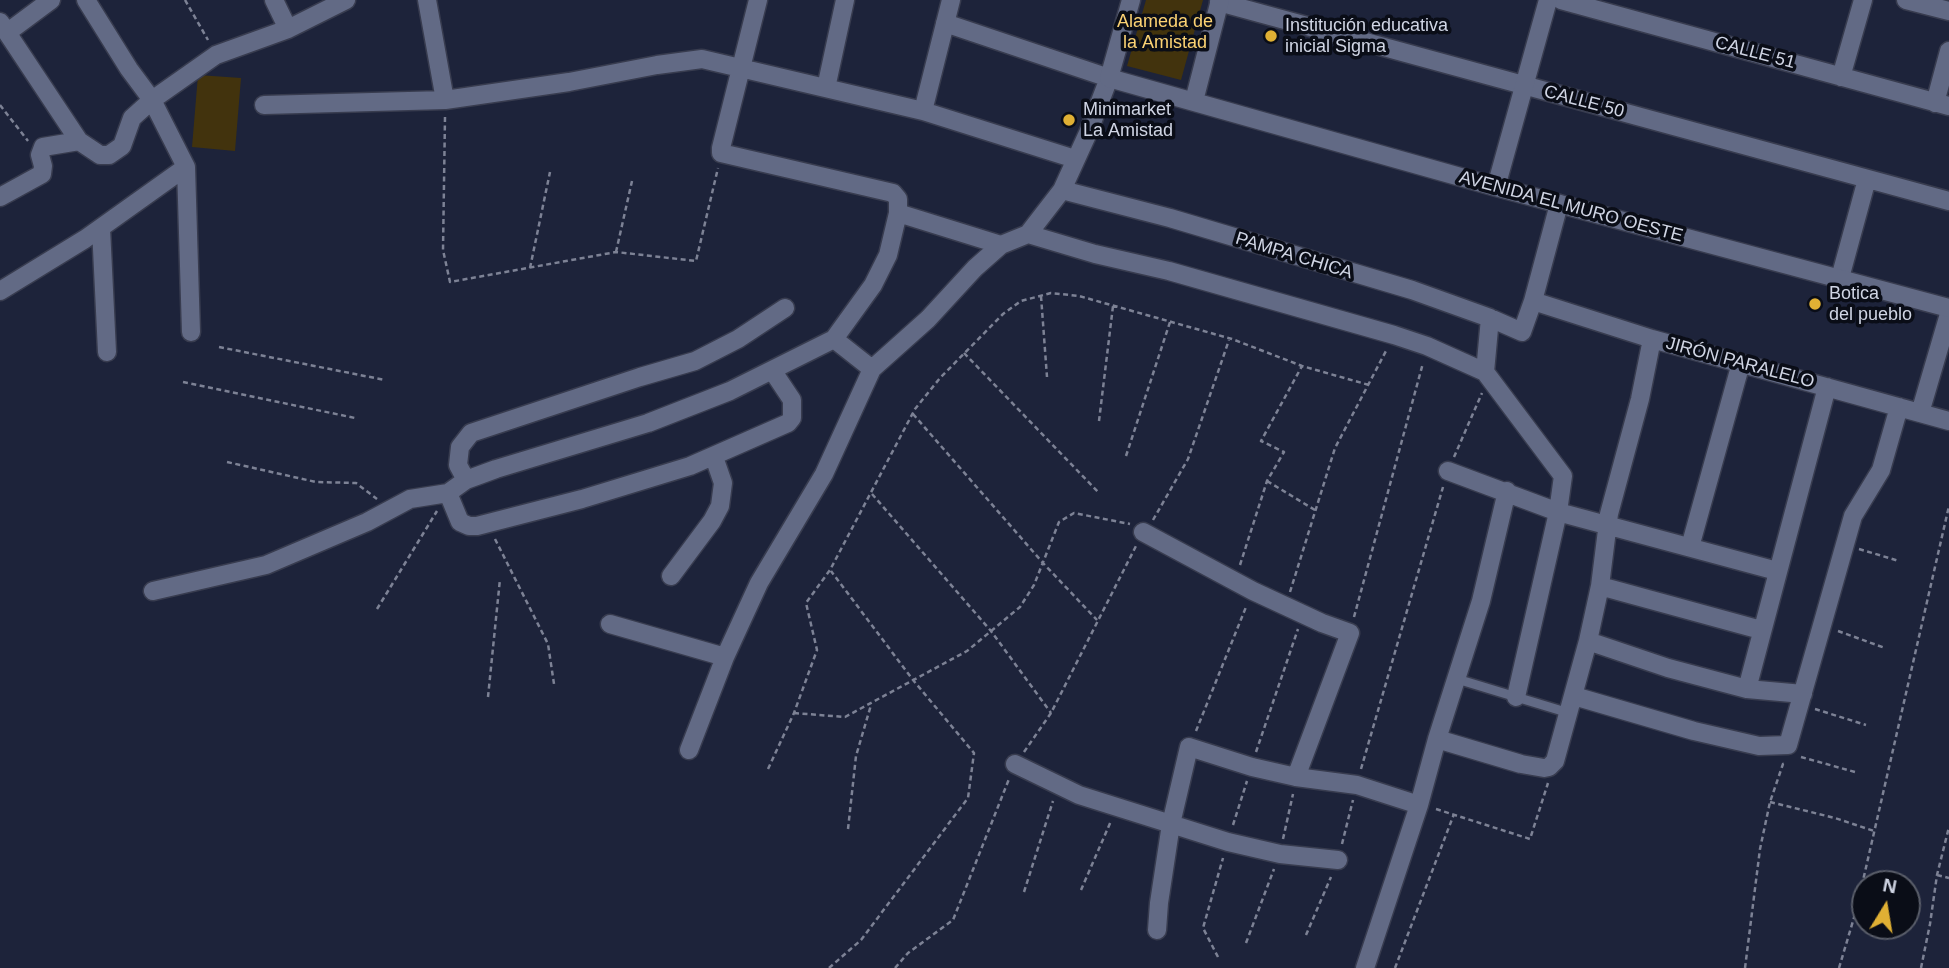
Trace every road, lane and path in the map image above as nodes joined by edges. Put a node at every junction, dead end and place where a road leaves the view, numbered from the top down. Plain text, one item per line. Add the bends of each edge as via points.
1 (51, 0) edge
2 (86, 0) edge
3 (185, 0) edge
4 (274, 0) edge
5 (346, 0) edge
6 (427, 0) edge
7 (758, 0) edge
8 (845, 0) edge
9 (951, 0) edge
10 (1131, 0) edge
11 (1548, 0) edge
12 (1561, 0) edge
13 (1863, 0) edge
14 (1906, 0) edge
15 (1219, 1) edge
16 (1949, 11) edge
17 (945, 23) junction
18 (4, 27) edge
19 (288, 29) junction
20 (1949, 51) edge
21 (216, 55) junction
22 (741, 67) junction
23 (1841, 77) junction
24 (1109, 78) junction
25 (1524, 85) junction
26 (826, 88) junction
27 (152, 100) junction
28 (445, 100) junction
29 (1194, 101) junction
30 (0, 105) edge
31 (264, 105) dead end
32 (1942, 105) edge
33 (923, 111) junction
34 (79, 141) junction
35 (722, 153) junction
36 (40, 155) junction
37 (1075, 159) junction
38 (186, 167) junction
39 (550, 172) dead end
40 (1867, 179) junction
41 (632, 181) dead end
42 (1496, 187) junction
43 (1062, 190) junction
44 (0, 197) edge
45 (1949, 201) edge
46 (1559, 204) junction
47 (898, 214) junction
48 (101, 228) junction
49 (1028, 234) junction
50 (1001, 245) junction
51 (616, 252) junction
52 (530, 268) junction
53 (1840, 278) junction
54 (0, 291) edge
55 (1041, 296) junction
56 (1533, 301) junction
57 (1113, 306) junction
58 (785, 308) dead end
59 (1949, 309) edge
60 (1949, 314) edge
61 (1490, 318) junction
62 (1170, 322) junction
63 (191, 332) dead end
64 (1394, 335) junction
65 (1229, 338) junction
66 (834, 339) junction
67 (1652, 339) junction
68 (1427, 346) junction
69 (219, 348) dead end
70 (107, 352) dead end
71 (964, 354) junction
72 (1741, 363) junction
73 (1302, 366) junction
74 (872, 369) junction
75 (772, 370) junction
76 (1486, 375) junction
77 (1047, 377) dead end
78 (385, 380) dead end
79 (183, 382) dead end
80 (1369, 385) junction
81 (1827, 387) junction
82 (1899, 407) junction
83 (1920, 413) junction
84 (912, 414) junction
85 (355, 418) dead end
86 (1099, 421) dead end
87 (1949, 421) edge
88 (1126, 456) dead end
89 (713, 457) junction
90 (227, 462) dead end
91 (1448, 471) junction
92 (466, 480) junction
93 (1267, 481) junction
94 (1507, 491) junction
95 (448, 493) junction
96 (1099, 493) dead end
97 (872, 494) junction
98 (1949, 506) edge
99 (390, 510) junction
100 (1317, 510) junction
101 (1558, 512) junction
102 (487, 524) junction
103 (1607, 524) junction
104 (1142, 529) junction
105 (1845, 544) junction
106 (1690, 547) junction
107 (1899, 561) dead end
108 (1043, 563) junction
109 (830, 570) junction
110 (1777, 571) junction
111 (671, 576) dead end
112 (500, 579) dead end
113 (1235, 582) junction
114 (1600, 586) junction
115 (1253, 590) junction
116 (153, 592) dead end
117 (1286, 605) junction
118 (377, 609) dead end
119 (1303, 613) junction
120 (1097, 620) dead end
121 (610, 624) dead end
122 (1822, 625) junction
123 (1761, 630) junction
124 (991, 631) junction
125 (1350, 633) junction
126 (1588, 641) junction
127 (1885, 648) dead end
128 (725, 657) junction
129 (1457, 679) junction
130 (913, 680) junction
131 (554, 684) dead end
132 (1747, 689) junction
133 (488, 697) dead end
134 (1516, 697) junction
135 (1802, 699) junction
136 (1572, 704) junction
137 (871, 705) junction
138 (794, 713) junction
139 (1051, 713) dead end
140 (1866, 725) dead end
141 (1437, 739) junction
142 (1189, 747) junction
143 (689, 750) dead end
144 (1798, 756) dead end
145 (1557, 757) junction
146 (1791, 760) dead end
147 (1015, 764) dead end
148 (1251, 766) junction
149 (768, 769) dead end
150 (1855, 772) dead end
151 (1297, 777) junction
152 (1058, 785) junction
153 (1357, 785) junction
154 (1770, 802) junction
155 (1419, 804) junction
156 (1117, 805) junction
157 (1454, 814) junction
158 (1171, 824) junction
159 (1949, 827) edge
160 (848, 829) dead end
161 (1874, 831) junction
162 (1227, 842) junction
163 (1338, 860) dead end
164 (1937, 875) junction
165 (1949, 878) edge
166 (1081, 890) dead end
167 (1024, 892) dead end
168 (1157, 930) dead end
169 (1218, 957) dead end
170 (830, 968) edge
171 (1365, 968) edge
172 (1395, 968) edge
173 (1745, 968) edge
174 (1839, 968) edge
175 (1921, 968) edge

1 - 18 street
2 - 27 street
3 - 21 path
4 - 19 street
5 - 19 street
6 - 28 street
7 - 22 street
8 - 26 street
9 - 17 street
10 - 24 street
11 - 25 street
12 - 23 street, CALLE 51
13 - 23 street
14 - 16 street
15 - 25 street, CALLE 50
15 - 29 street
17 - 24 street, AVENIDA EL MURO OESTE
17 - 33 street
18 - 34 street
19 - 21 street
20 - 32 street
21 - 27 street
22 - 26 street
22 - 28 street via 702,59
22 - 35 street
23 - 32 street, CALLE 51
24 - 29 street, AVENIDA EL MURO OESTE
24 - 37 street
25 - 40 street, CALLE 50
25 - 42 street
26 - 33 street
27 - 34 street via 132,118 122,146 109,155 100,155
27 - 38 street
28 - 31 street
28 - 52 path via 443,250 450,282
29 - 42 street, AVENIDA EL MURO OESTE
30 - 36 path
33 - 37 street
34 - 36 street via 43,147
35 - 47 street via 893,192
35 - 51 path via 696,261
36 - 44 street via 42,174
37 - 43 street
38 - 48 street
38 - 63 street
39 - 52 path
40 - 45 street, CALLE 50
40 - 53 street
41 - 51 path
42 - 46 street, AVENIDA EL MURO OESTE
43 - 49 street
43 - 61 street, PAMPA CHICA via 1412,290
46 - 53 street, AVENIDA EL MURO OESTE
46 - 56 street
47 - 50 street
47 - 66 street via 888,255 873,285
48 - 54 street
48 - 70 street
49 - 50 street
49 - 64 street
50 - 74 street
51 - 52 path
53 - 59 street, AVENIDA EL MURO OESTE
55 - 57 path via 1079,296
55 - 71 path via 1021,301 1003,314
55 - 77 path
56 - 61 street, PAMPA CHICA via 1522,332
56 - 67 street, JIRÓN PARALELO
57 - 62 path
57 - 86 path
58 - 92 street via 695,360 471,433 460,447 458,465
60 - 83 street
61 - 76 street
62 - 65 path
62 - 88 path
64 - 68 street
64 - 80 path
65 - 73 path
65 - 104 path via 1188,459
66 - 74 street
66 - 75 street
67 - 72 street, JIRÓN PARALELO
67 - 103 street
68 - 76 street
68 - 125 path
69 - 78 path
71 - 84 path
71 - 96 path
72 - 81 street, JIRÓN PARALELO
72 - 106 street
73 - 80 path
73 - 93 path via 1261,441 1284,452
74 - 128 street via 824,474 759,583
75 - 89 street via 792,400 792,418
75 - 92 street via 648,423
76 - 91 path
76 - 101 street via 1560,470 1563,481
79 - 85 path
80 - 100 path via 1335,448
81 - 82 street, JIRÓN PARALELO
81 - 110 street
82 - 83 street, JIRÓN PARALELO
82 - 105 street via 1881,470 1853,516
83 - 87 street, JIRÓN PARALELO
84 - 97 path
84 - 108 path
89 - 102 street
89 - 111 street via 723,483 720,506
90 - 99 path via 316,482 356,483
91 - 94 street
91 - 153 path
92 - 95 street
93 - 100 path
93 - 113 path
94 - 101 street
94 - 129 street
95 - 99 street via 410,499
95 - 102 street via 460,522
95 - 118 path
97 - 109 path
97 - 124 path
98 - 161 path
99 - 116 street via 265,565
100 - 117 path
101 - 103 street
101 - 134 street
102 - 131 path via 548,643
103 - 106 street
103 - 114 street
104 - 108 path via 1074,513 1059,522
104 - 113 street
105 - 107 path
105 - 122 street
106 - 110 street
108 - 120 path
108 - 124 path via 1020,607
109 - 130 path
109 - 138 path via 806,603 817,650
110 - 123 street
112 - 133 path
113 - 115 street
114 - 123 street
114 - 126 street
115 - 117 street
115 - 142 path
117 - 119 street
119 - 125 street
119 - 148 path
121 - 128 street
122 - 127 path
122 - 135 street
123 - 132 street
124 - 130 path via 967,651
124 - 139 path
125 - 151 street
126 - 132 street
126 - 136 street
128 - 143 street
129 - 134 lane
129 - 141 street
130 - 137 path
130 - 170 path via 974,753 968,798 861,940
132 - 135 street
134 - 136 lane
135 - 136 street via 1788,745 1759,746
135 - 140 path
136 - 145 street
137 - 138 path via 845,717
137 - 160 path via 856,756
138 - 149 path
141 - 145 street via 1544,768
141 - 155 street
142 - 148 street
142 - 158 street
144 - 150 path
145 - 157 path via 1530,839
146 - 154 path via 1783,764
147 - 152 street
148 - 151 street
148 - 162 path
151 - 153 street
152 - 156 street
152 - 167 path
153 - 155 street
154 - 161 path
154 - 173 path
155 - 157 path
155 - 171 street
156 - 158 street
156 - 166 path
157 - 172 path
158 - 162 street
158 - 168 street
159 - 164 path
161 - 174 path
162 - 163 street
162 - 169 path via 1203,928
164 - 165 path
164 - 175 path

